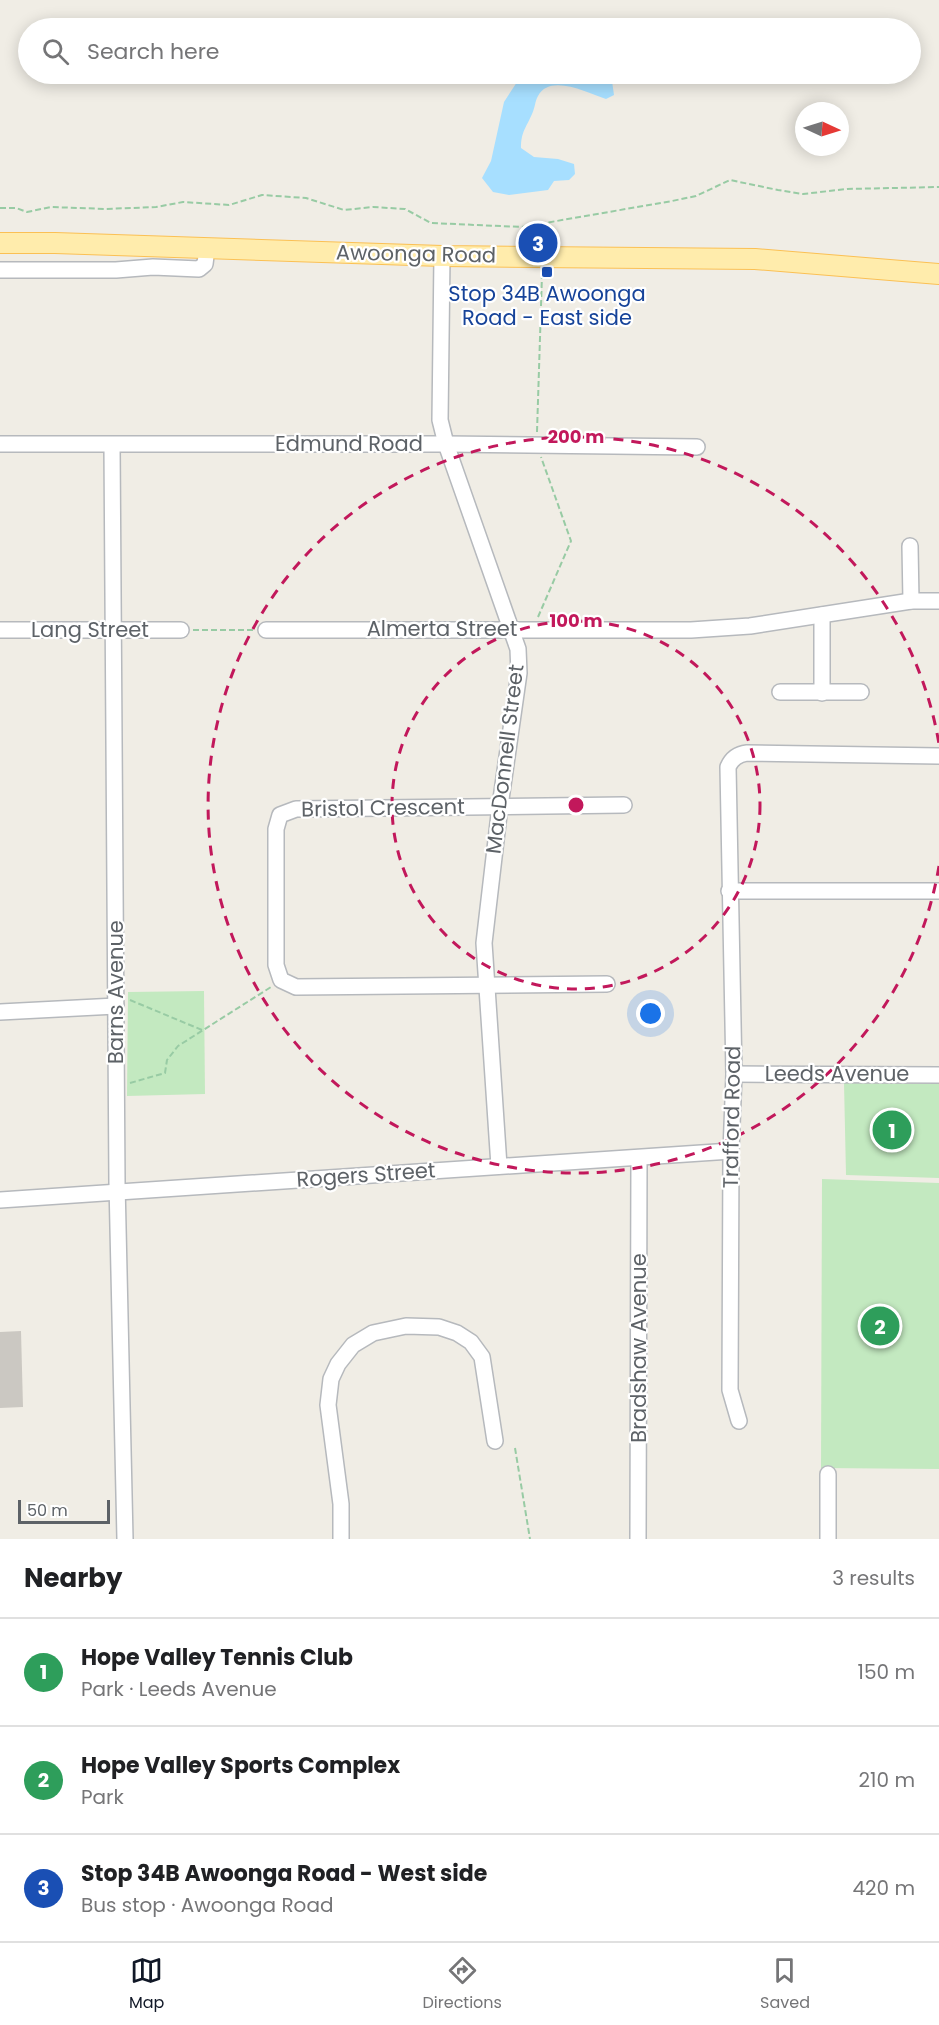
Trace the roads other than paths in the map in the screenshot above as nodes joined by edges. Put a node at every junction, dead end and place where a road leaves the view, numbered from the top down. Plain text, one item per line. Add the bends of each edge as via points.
1 (0, 243) edge
2 (207, 248) junction
3 (442, 256) junction
4 (0, 270) edge
5 (939, 274) edge
6 (0, 444) edge
7 (446, 444) junction
8 (112, 446) junction
9 (698, 447) dead end
10 (910, 546) dead end
11 (911, 601) junction
12 (939, 601) edge
13 (822, 615) junction
14 (510, 629) junction
15 (0, 630) edge
16 (181, 630) road end
17 (267, 630) road end
18 (114, 631) junction
19 (780, 692) dead end
20 (861, 692) dead end
21 (822, 693) junction
22 (939, 756) edge
23 (624, 805) dead end
24 (500, 806) junction
25 (729, 891) junction
26 (939, 891) edge
27 (486, 984) junction
28 (606, 984) dead end
29 (116, 1000) junction
30 (0, 1012) edge
31 (734, 1074) junction
32 (939, 1075) edge
33 (732, 1151) junction
34 (639, 1158) junction
35 (499, 1166) junction
36 (117, 1192) junction
37 (0, 1200) edge
38 (739, 1421) dead end
39 (495, 1441) dead end
40 (828, 1474) dead end
41 (125, 1539) edge
42 (341, 1539) edge
43 (638, 1539) edge
44 (828, 1539) edge

1 - 2 main road, Awoonga Road
2 - 3 main road, Awoonga Road
2 - 4 street via 205,264 199,269
3 - 5 main road, Awoonga Road via 755,259
3 - 7 street, MacDonnell Street via 440,420
6 - 8 street, Edmund Road
7 - 8 street, Edmund Road
7 - 9 street, Edmund Road
7 - 14 street, MacDonnell Street
8 - 18 street, Barns Avenue
10 - 11 street
11 - 12 street, Almerta Street
11 - 13 street, Almerta Street
13 - 14 street, Almerta Street via 691,630
13 - 21 street
14 - 17 street, Almerta Street
14 - 24 street, MacDonnell Street via 518,649 519,673
15 - 18 street, Lang Street
16 - 18 street, Lang Street
18 - 29 street, Barns Avenue
19 - 21 street
20 - 21 street
22 - 25 street, Trafford Road via 739,754 728,767
23 - 24 street
24 - 27 street, MacDonnell Street via 486,915
24 - 27 street, Bristol Crescent via 296,809 280,815 276,829 276,965 281,981 296,987
25 - 26 street
25 - 31 street, Trafford Road
27 - 28 street
27 - 35 street, MacDonnell Street
29 - 30 street
29 - 36 street, Barns Avenue
31 - 32 street, Leeds Avenue
31 - 33 street, Trafford Road
33 - 34 street, Rogers Street
33 - 38 street, Trafford Road via 730,1390
34 - 35 street, Rogers Street
34 - 43 street, Bradshaw Avenue
35 - 36 street, Rogers Street
36 - 37 street, Rogers Street
36 - 41 street, Barns Avenue
39 - 42 street via 482,1357 471,1342 439,1328 406,1326 373,1333 353,1345 330,1379 328,1405 341,1504
40 - 44 street

